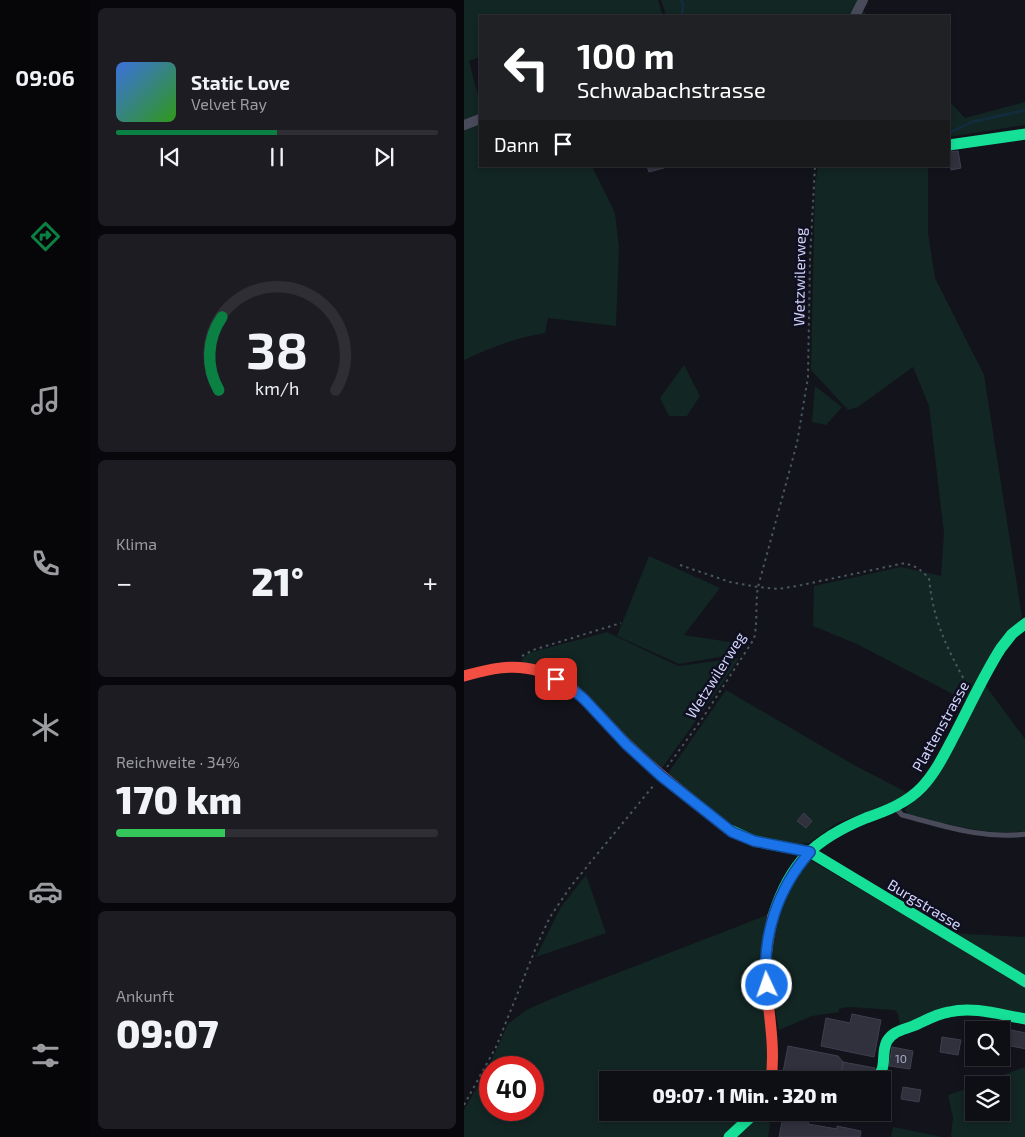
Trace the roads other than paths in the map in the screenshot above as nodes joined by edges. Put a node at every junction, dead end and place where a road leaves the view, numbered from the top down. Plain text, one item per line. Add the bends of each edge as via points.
1 (863, 0) edge
2 (856, 15) edge
3 (479, 119) edge
4 (464, 125) edge
5 (1025, 134) edge
6 (950, 145) edge
7 (1025, 622) edge
8 (464, 676) edge
9 (895, 807) junction
10 (1025, 834) edge
11 (810, 852) junction
12 (1025, 982) edge
13 (1025, 1019) edge
14 (772, 1071) edge
15 (883, 1071) edge
16 (748, 1121) edge
17 (728, 1137) edge

1 - 2 street
3 - 4 street
5 - 6 street
7 - 9 street, Plattenstrasse via 1005,643 930,778 916,793
8 - 11 street via 515,666 540,671 571,688 661,776 732,832 754,841
9 - 10 lane via 902,815 972,833
9 - 11 street, Plattenstrasse via 829,836
11 - 12 street, Burgstrasse
11 - 14 street, Plattenstrasse via 783,892 766,950 775,1044
13 - 15 street via 960,1010 924,1020 891,1036 886,1044
16 - 17 street

